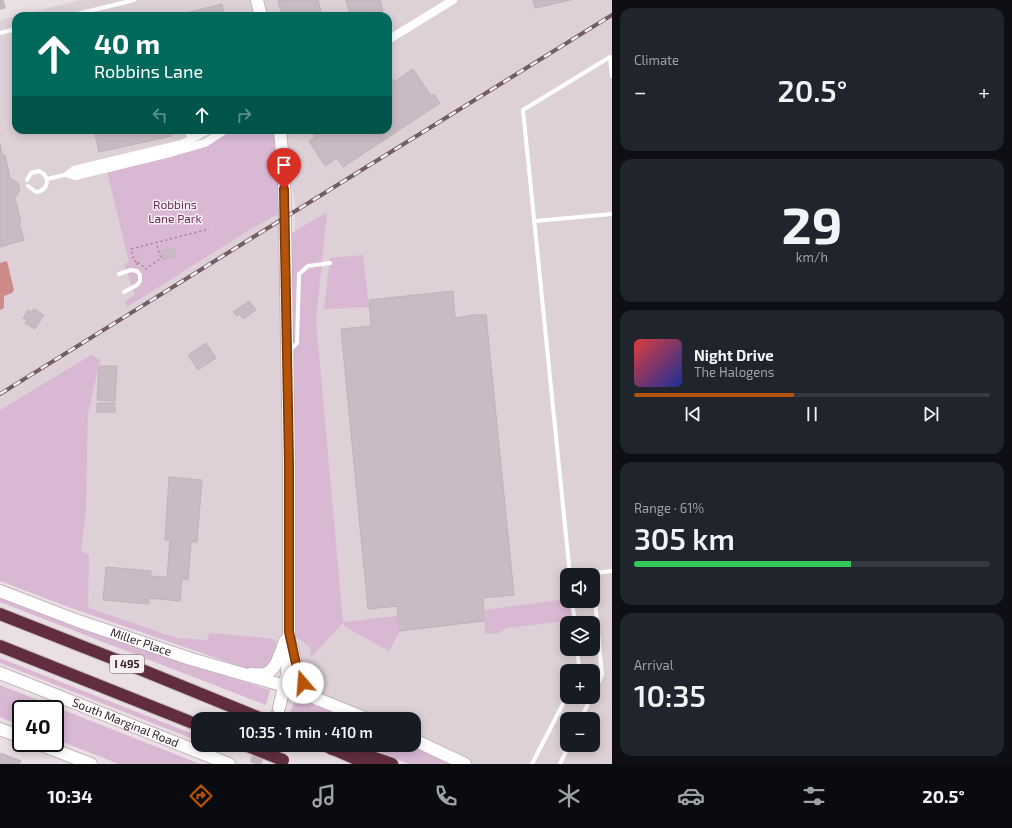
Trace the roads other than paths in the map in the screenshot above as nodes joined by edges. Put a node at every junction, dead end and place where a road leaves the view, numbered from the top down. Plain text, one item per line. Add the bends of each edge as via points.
1 (134, 0) edge
2 (257, 0) edge
3 (452, 0) edge
4 (85, 12) edge
5 (260, 12) edge
6 (12, 30) edge
7 (0, 33) edge
8 (392, 38) edge
9 (612, 76) edge
10 (188, 134) edge
11 (201, 134) edge
12 (219, 134) edge
13 (280, 134) edge
14 (190, 140) junction
15 (69, 174) junction
16 (47, 179) junction
17 (27, 180) dead end
18 (28, 186) dead end
19 (612, 214) edge
20 (535, 221) junction
21 (330, 263) dead end
22 (119, 274) dead end
23 (124, 292) dead end
24 (287, 353) junction
25 (569, 568) edge
26 (612, 571) edge
27 (600, 573) edge
28 (0, 591) edge
29 (596, 608) edge
30 (0, 614) edge
31 (289, 632) junction
32 (0, 646) edge
33 (220, 668) junction
34 (0, 673) edge
35 (600, 679) edge
36 (285, 686) junction
37 (563, 704) edge
38 (279, 708) tunnel mouth
39 (246, 712) edge
40 (351, 712) joint
41 (191, 723) edge
42 (0, 729) edge
43 (12, 734) edge
44 (421, 743) edge
45 (60, 752) edge
46 (262, 752) edge
47 (340, 752) edge
48 (357, 752) edge
49 (565, 752) edge
50 (287, 762) edge
51 (91, 764) edge
52 (229, 764) edge
53 (368, 764) edge
54 (392, 764) edge
55 (465, 764) edge
56 (532, 764) edge
57 (560, 764) edge

1 - 4 lane
2 - 5 street
3 - 8 street
6 - 7 lane
9 - 20 lane via 610,57 523,110
10 - 14 lane
11 - 14 street
12 - 15 street via 205,143 170,153 75,176
13 - 24 street via 284,174
14 - 15 street via 74,170
15 - 16 lane
16 - 17 lane via 44,174 36,171 29,175
16 - 18 lane via 47,186 42,190 36,192
19 - 20 lane
20 - 25 lane
21 - 24 lane via 308,266 299,274 298,343
22 - 23 lane via 132,270 140,275 137,285
24 - 31 street
26 - 27 lane
28 - 33 street, Miller Place via 78,621
29 - 35 lane via 602,675
30 - 39 highway, I 495
31 - 33 street via 276,662 271,670 264,674
31 - 36 street via 288,675
31 - 40 street via 299,677 303,683 312,691
32 - 41 highway, I 495
33 - 36 street, Miller Place
34 - 52 street, South Marginal Road
36 - 38 street
36 - 40 street, Miller Place
37 - 56 lane
42 - 43 street
44 - 55 street
45 - 51 street
46 - 50 highway, bridge
47 - 53 highway
48 - 54 highway
49 - 57 lane

